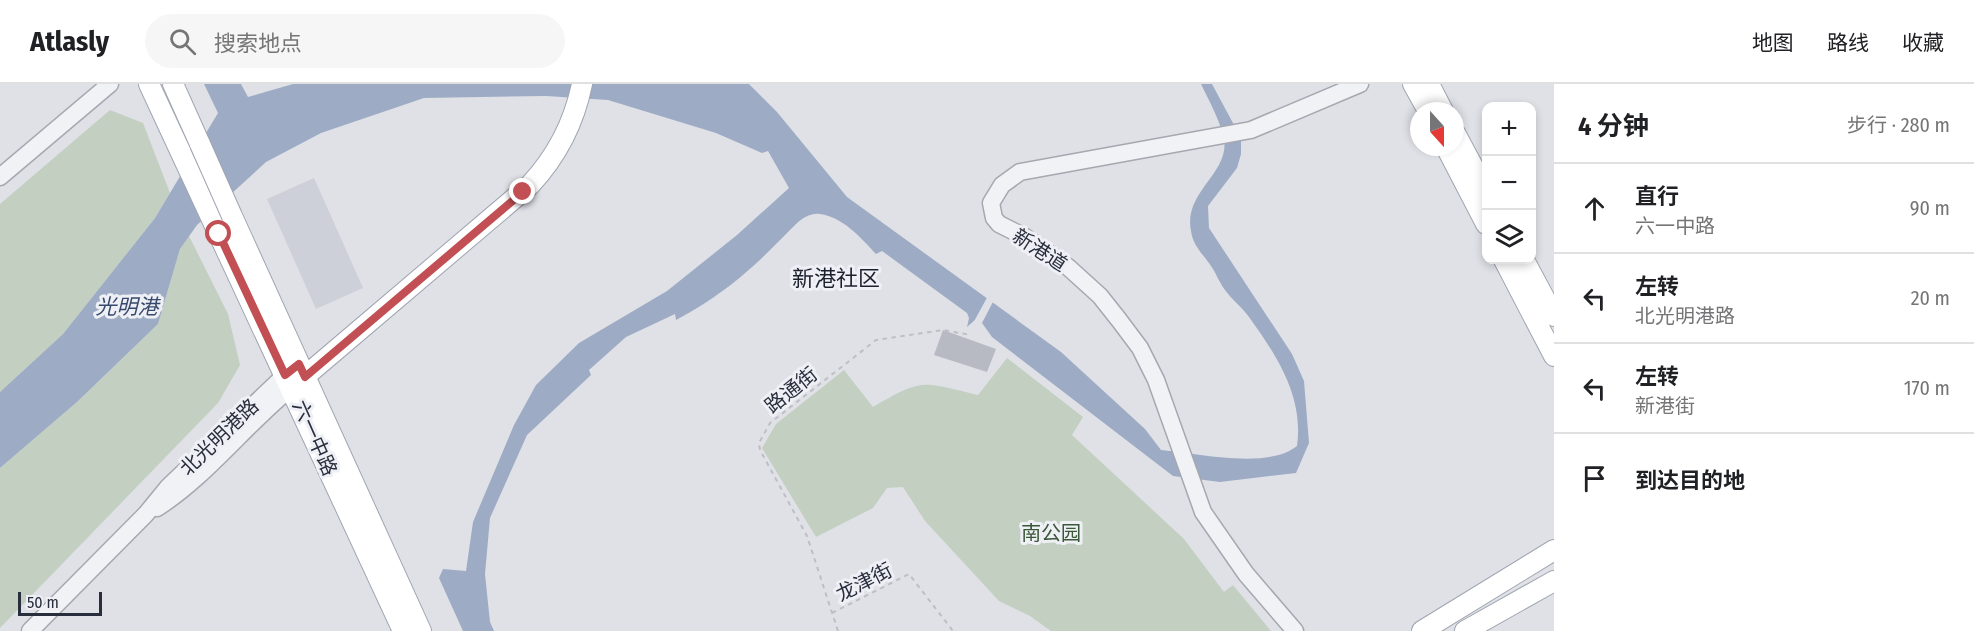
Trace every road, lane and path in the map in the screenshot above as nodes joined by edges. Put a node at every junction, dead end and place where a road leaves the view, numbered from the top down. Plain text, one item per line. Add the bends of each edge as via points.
1 (110, 84) edge
2 (149, 84) edge
3 (172, 84) edge
4 (568, 84) edge
5 (582, 84) edge
6 (1360, 84) edge
7 (1413, 84) edge
8 (1429, 84) edge
9 (1423, 102) edge
10 (1438, 102) edge
11 (565, 122) junction
12 (1464, 150) edge
13 (1451, 156) edge
14 (0, 177) edge
15 (1482, 183) edge
16 (1482, 216) edge
17 (1506, 264) edge
18 (1526, 264) edge
19 (1554, 316) edge
20 (971, 335) dead end
21 (1554, 356) edge
22 (295, 376) junction
23 (1552, 550) edge
24 (1554, 581) edge
25 (832, 613) junction
26 (37, 629) edge
27 (403, 631) edge
28 (421, 631) edge
29 (838, 631) edge
30 (953, 631) edge
31 (1295, 631) edge
32 (1422, 631) edge
33 (1465, 631) edge

1 - 14 street
2 - 22 main road, 六一中路 via 219,234
3 - 22 main road, 六一中路, bridge via 232,216
4 - 11 main road
5 - 11 main road
6 - 31 street, 新港道 via 1251,129 1020,172 1002,185 991,203 999,224 1068,267 1100,296 1140,348 1156,380 1192,484 1216,532
7 - 9 main road
8 - 10 main road
11 - 22 main road via 555,153 523,192
12 - 15 main road
13 - 16 main road
17 - 21 main road
18 - 19 main road
20 - 25 path, 路通街 via 943,330 876,340 770,423 759,442 807,536
22 - 26 street, 北光明港路 via 177,495 146,514
22 - 27 main road, 六一中路
22 - 28 main road, 六一中路
23 - 32 main road
24 - 33 main road
25 - 29 path, 路通街
25 - 30 path, 龙津街 via 909,574

